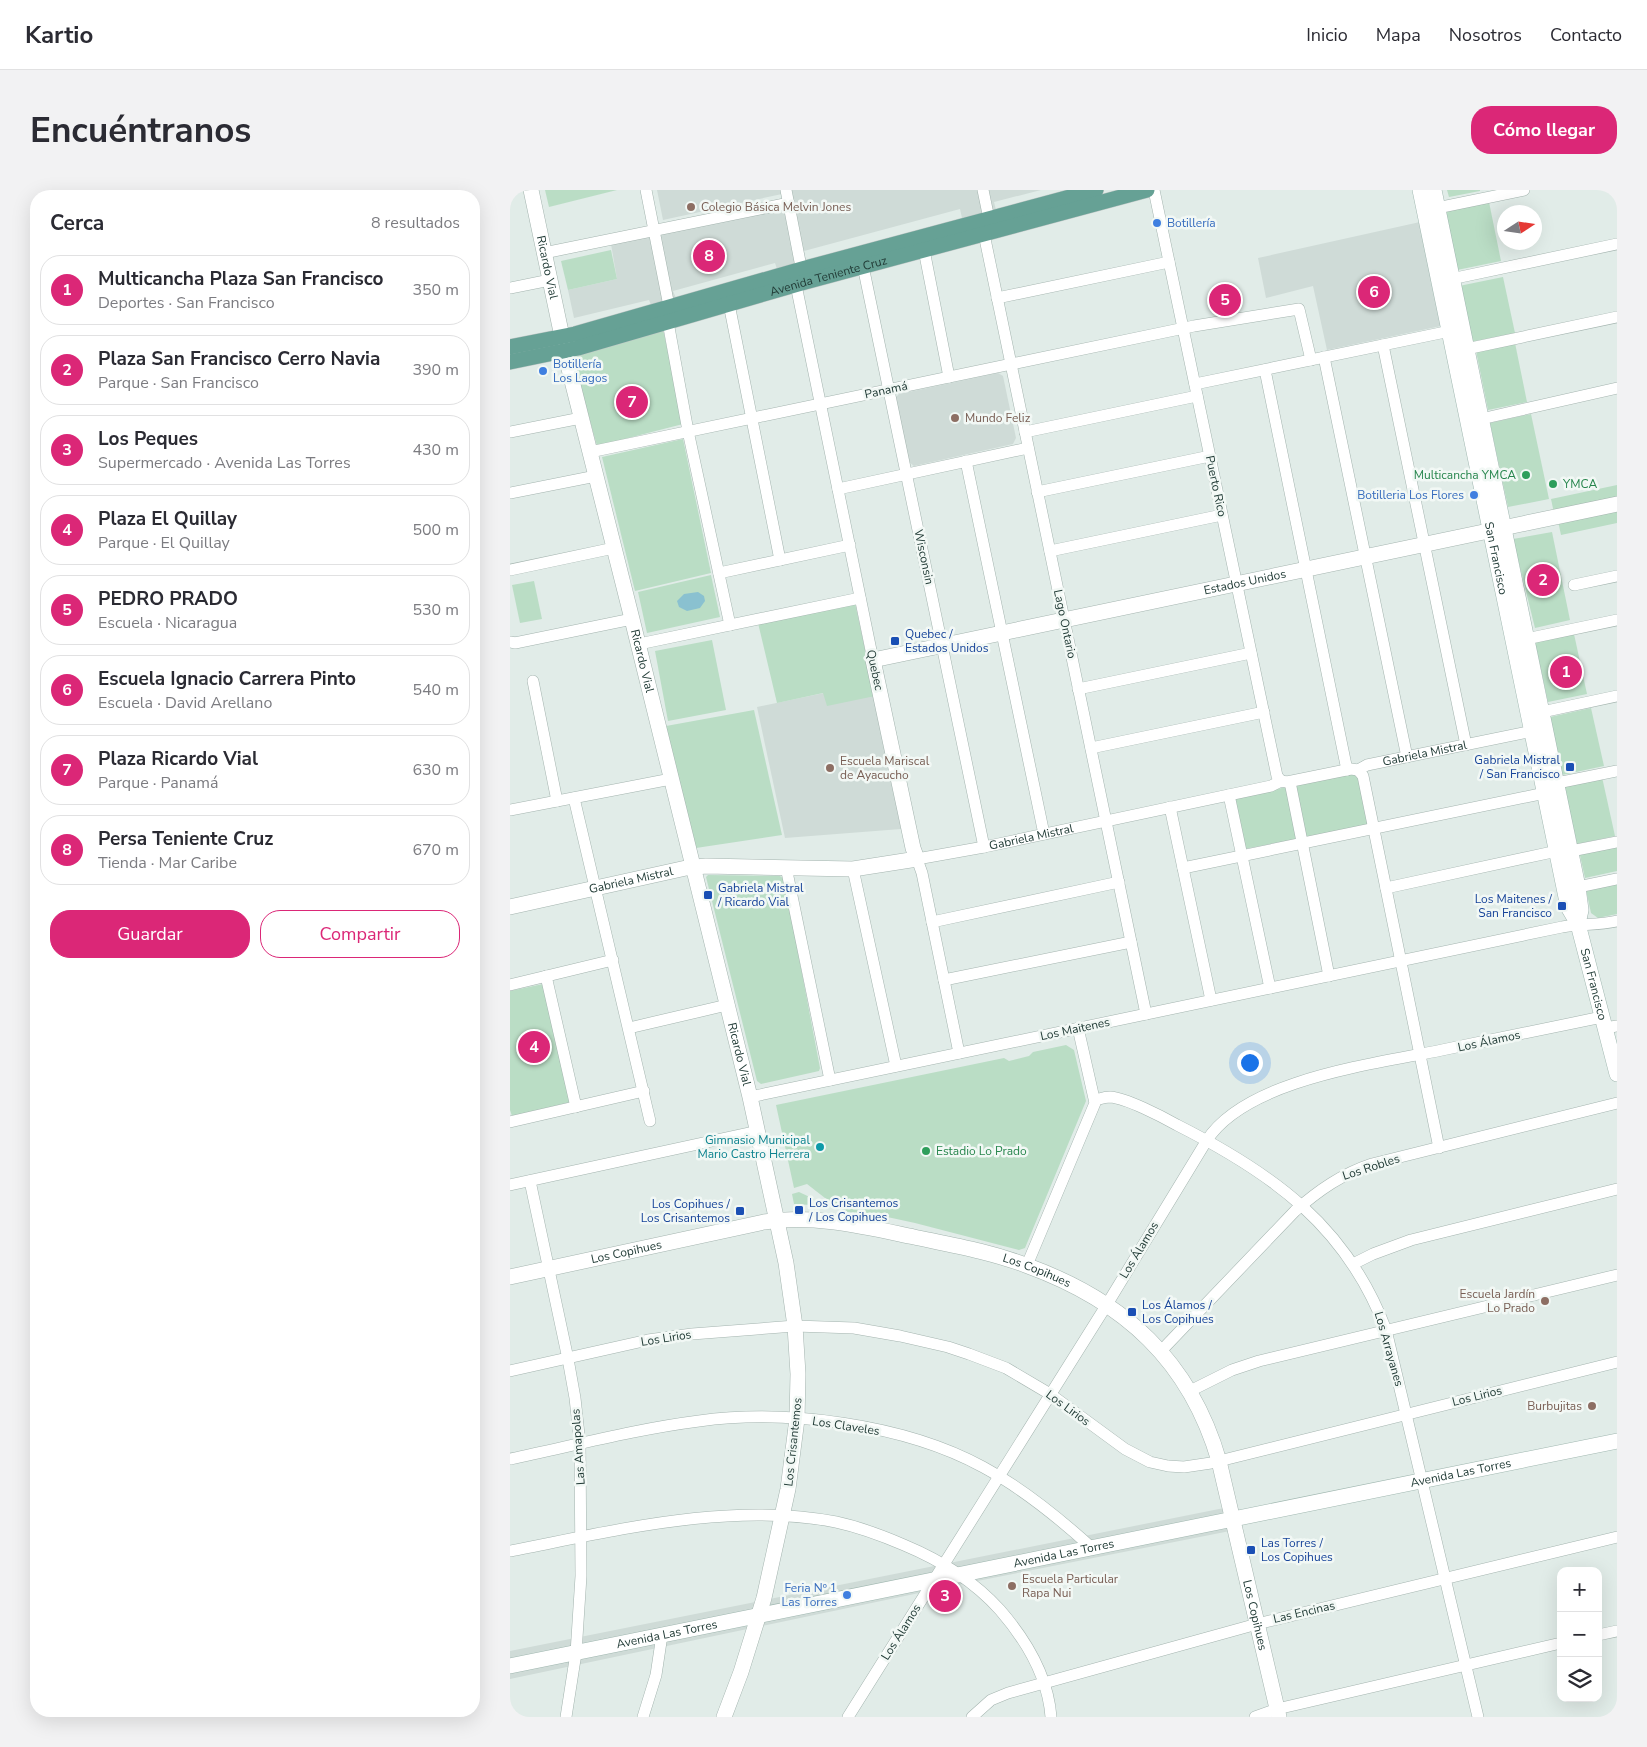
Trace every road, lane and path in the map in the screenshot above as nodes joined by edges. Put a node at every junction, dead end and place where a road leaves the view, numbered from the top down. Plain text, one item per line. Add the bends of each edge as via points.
1 (531, 190) edge
2 (646, 190) edge
3 (786, 190) edge
4 (983, 190) edge
5 (1096, 190) edge
6 (1147, 190) edge
7 (1154, 190) edge
8 (1420, 190) edge
9 (1434, 190) edge
10 (1524, 190) edge
11 (789, 203) junction
12 (1437, 208) junction
13 (989, 219) junction
14 (654, 231) junction
15 (984, 234) junction
16 (1617, 244) edge
17 (924, 250) junction
18 (544, 253) junction
19 (1169, 262) junction
20 (863, 266) junction
21 (801, 279) junction
22 (1451, 279) junction
23 (550, 280) junction
24 (510, 288) edge
25 (997, 298) junction
26 (729, 304) junction
27 (669, 306) junction
28 (1617, 318) edge
29 (668, 322) junction
30 (1183, 329) junction
31 (1455, 330) junction
32 (563, 345) junction
33 (1383, 345) junction
34 (510, 347) edge
35 (1466, 349) junction
36 (1324, 358) junction
37 (1311, 360) junction
38 (510, 362) edge
39 (1011, 364) junction
40 (1265, 370) junction
41 (949, 377) junction
42 (1195, 384) junction
43 (1617, 388) edge
44 (889, 389) junction
45 (1197, 396) junction
46 (820, 403) junction
47 (581, 418) junction
48 (751, 418) junction
49 (1481, 419) junction
50 (688, 431) junction
51 (510, 432) edge
52 (1025, 432) junction
53 (1028, 448) junction
54 (590, 452) junction
55 (1210, 456) junction
56 (966, 461) junction
57 (906, 474) junction
58 (596, 476) junction
59 (838, 488) junction
60 (1037, 492) junction
61 (510, 493) edge
62 (1617, 504) edge
63 (1222, 515) junction
64 (1497, 530) junction
65 (850, 545) junction
66 (1425, 545) junction
67 (614, 548) junction
68 (1050, 550) junction
69 (1365, 557) junction
70 (780, 560) junction
71 (510, 570) edge
72 (1306, 570) junction
73 (719, 573) junction
74 (1617, 576) edge
75 (1237, 584) junction
76 (1574, 585) dead end
77 (860, 598) junction
78 (632, 619) junction
79 (1064, 620) junction
80 (1617, 620) edge
81 (730, 625) junction
82 (1002, 633) junction
83 (1526, 639) junction
84 (510, 642) edge
85 (638, 644) junction
86 (942, 645) junction
87 (1251, 653) junction
88 (873, 660) junction
89 (533, 682) dead end
90 (1078, 689) junction
91 (1617, 696) edge
92 (1264, 712) junction
93 (1542, 712) junction
94 (1539, 730) junction
95 (1466, 745) junction
96 (1091, 748) junction
97 (1407, 757) junction
98 (1352, 770) junction
99 (1617, 770) edge
100 (671, 779) junction
101 (1285, 781) junction
102 (1551, 788) junction
103 (1229, 795) junction
104 (574, 798) junction
105 (557, 801) junction
106 (1170, 807) junction
107 (510, 810) edge
108 (1106, 821) junction
109 (1374, 828) junction
110 (1044, 834) junction
111 (1617, 842) edge
112 (1302, 843) junction
113 (984, 847) junction
114 (1564, 851) junction
115 (1242, 856) junction
116 (917, 859) junction
117 (694, 867) junction
118 (786, 867) junction
119 (1183, 868) junction
120 (854, 869) junction
121 (1617, 879) edge
122 (1119, 882) junction
123 (1578, 887) junction
124 (596, 888) junction
125 (1386, 888) junction
126 (510, 907) edge
127 (1617, 921) edge
128 (932, 922) junction
129 (1578, 924) junction
130 (1131, 942) junction
131 (613, 960) junction
132 (1401, 961) junction
133 (546, 976) junction
134 (1329, 976) junction
135 (944, 980) junction
136 (510, 984) edge
137 (1270, 988) junction
138 (1211, 1000) junction
139 (727, 1005) junction
140 (1146, 1014) junction
141 (1608, 1024) edge
142 (629, 1028) junction
143 (1078, 1028) junction
144 (959, 1053) junction
145 (1420, 1055) junction
146 (896, 1066) junction
147 (1617, 1074) edge
148 (830, 1080) junction
149 (644, 1091) junction
150 (750, 1097) junction
151 (1094, 1100) junction
152 (1617, 1103) edge
153 (576, 1107) junction
154 (650, 1121) dead end
155 (510, 1122) edge
156 (758, 1131) junction
157 (1207, 1140) junction
158 (1439, 1148) junction
159 (530, 1181) junction
160 (510, 1185) edge
161 (1617, 1189) edge
162 (1302, 1204) junction
163 (776, 1220) junction
164 (1353, 1264) junction
165 (1027, 1265) junction
166 (549, 1269) junction
167 (1617, 1275) edge
168 (510, 1278) edge
169 (1106, 1306) junction
170 (795, 1326) junction
171 (1386, 1330) junction
172 (1161, 1351) junction
173 (568, 1359) junction
174 (1617, 1362) edge
175 (510, 1371) edge
176 (1190, 1391) junction
177 (1050, 1394) junction
178 (1406, 1414) junction
179 (797, 1419) junction
180 (1617, 1441) edge
181 (580, 1444) junction
182 (510, 1459) edge
183 (1219, 1460) junction
184 (999, 1476) junction
185 (1422, 1480) junction
186 (783, 1516) junction
187 (1233, 1519) junction
188 (1617, 1537) edge
189 (582, 1538) junction
190 (1092, 1548) junction
191 (510, 1552) edge
192 (944, 1564) junction
193 (960, 1574) junction
194 (1446, 1579) junction
195 (933, 1580) junction
196 (759, 1615) junction
197 (1258, 1624) junction
198 (1617, 1631) edge
199 (1602, 1634) edge
200 (662, 1635) junction
201 (1557, 1644) edge
202 (576, 1653) junction
203 (1466, 1665) junction
204 (510, 1666) edge
205 (1044, 1683) junction
206 (1278, 1713) edge
207 (566, 1717) edge
208 (643, 1717) edge
209 (724, 1717) edge
210 (848, 1717) edge
211 (972, 1717) edge
212 (1051, 1717) edge
213 (1255, 1717) edge
214 (1478, 1717) edge

1 - 18 street, Ricardo Vial
2 - 14 street
3 - 11 street, Quebec
4 - 13 street
5 - 13 main road, Avenida Teniente Cruz
6 - 15 main road, Avenida Teniente Cruz
7 - 19 street, Puerto Rico
8 - 31 street, San Francisco
9 - 12 street, San Francisco
10 - 12 street
11 - 14 street
11 - 21 street, Quebec
12 - 22 street, San Francisco
13 - 21 main road, Avenida Teniente Cruz
14 - 18 street
14 - 27 street
15 - 17 main road, Avenida Teniente Cruz
15 - 25 street, Lago Ontario
16 - 22 street
17 - 20 main road, Avenida Teniente Cruz
17 - 41 street
18 - 23 street, Ricardo Vial
19 - 25 street
19 - 30 street, Puerto Rico
20 - 21 main road, Avenida Teniente Cruz
20 - 44 street, Wisconsin
21 - 26 main road, Avenida Teniente Cruz
21 - 27 main road, Avenida Teniente Cruz
21 - 46 street, Quebec
22 - 31 street, San Francisco
23 - 24 street
23 - 32 street, Ricardo Vial
25 - 39 street, Lago Ontario
26 - 29 main road, Avenida Teniente Cruz
26 - 48 street
27 - 32 main road, Avenida Teniente Cruz
28 - 35 street
29 - 32 main road, Avenida Teniente Cruz
29 - 50 street
30 - 37 street, Panamá via 1299,309
30 - 39 street, Panamá
30 - 42 street, Puerto Rico
31 - 33 street
31 - 35 street, San Francisco
31 - 64 street, San Francisco
32 - 34 main road, Avenida Teniente Cruz
32 - 38 main road, Avenida Teniente Cruz
32 - 47 street, Ricardo Vial
33 - 36 street
33 - 66 street
35 - 49 street, San Francisco
36 - 37 street
36 - 69 street
37 - 40 street
39 - 41 street, Panamá
39 - 52 street, Lago Ontario
40 - 42 street
40 - 72 street
41 - 44 street, Panamá
42 - 45 street, Puerto Rico
43 - 49 street
44 - 46 street, Panamá
44 - 57 street, Wisconsin
45 - 52 street
45 - 55 street, Puerto Rico
46 - 48 street, Panamá
46 - 59 street, Quebec
47 - 51 street
47 - 54 street, Ricardo Vial
48 - 50 street, Panamá
48 - 70 street
49 - 64 street, San Francisco
50 - 54 street, Panamá
50 - 73 street
52 - 53 street, Lago Ontario
53 - 56 street
53 - 60 street, Lago Ontario
54 - 58 street, Ricardo Vial
55 - 60 street
55 - 63 street, Puerto Rico
56 - 57 street
56 - 82 street
57 - 59 street
57 - 86 street, Wisconsin
58 - 61 street
58 - 67 street, Ricardo Vial
59 - 65 street, Quebec
60 - 68 street, Lago Ontario
62 - 64 street, Estados Unidos
63 - 68 street
63 - 75 street, Puerto Rico
64 - 66 street, Estados Unidos
64 - 83 street, San Francisco
64 - 94 street, San Francisco
65 - 70 street
65 - 77 street, Quebec
66 - 69 street, Estados Unidos
66 - 95 street
67 - 71 street
67 - 78 street, Ricardo Vial
68 - 79 street, Lago Ontario
69 - 72 street, Estados Unidos
69 - 97 street
70 - 73 street
72 - 75 street, Estados Unidos
72 - 98 street
73 - 81 street
74 - 76 street
75 - 79 street, Estados Unidos
75 - 87 street, Puerto Rico
77 - 81 street
77 - 88 street, Quebec
78 - 84 street via 515,644
78 - 85 street, Ricardo Vial
79 - 82 street, Estados Unidos
79 - 90 street, Lago Ontario
80 - 83 street
81 - 85 street
82 - 86 street, Estados Unidos
82 - 110 street
83 - 93 street, San Francisco
85 - 100 street, Ricardo Vial
86 - 88 street, Estados Unidos
86 - 113 street, Wisconsin
87 - 90 street
87 - 92 street, Puerto Rico
88 - 116 street, Quebec
89 - 105 street
90 - 96 street, Lago Ontario
91 - 93 street
92 - 96 street
92 - 101 street, Puerto Rico via 1277,776
93 - 94 street, San Francisco
94 - 95 street, Gabriela Mistral
94 - 102 street, San Francisco
95 - 97 street, Gabriela Mistral
96 - 108 street, Lago Ontario
97 - 98 street, Gabriela Mistral
98 - 101 street, Gabriela Mistral
98 - 109 street via 1363,776
99 - 102 street
100 - 104 street
100 - 117 street, Ricardo Vial
101 - 103 street, Gabriela Mistral
101 - 112 street, Puerto Rico
102 - 109 street
102 - 114 street, San Francisco
103 - 106 street, Gabriela Mistral
103 - 115 street
104 - 105 street
104 - 124 street
105 - 107 street
106 - 108 street, Gabriela Mistral
106 - 119 street
108 - 110 street, Gabriela Mistral
108 - 122 street, Lago Ontario
109 - 112 street
109 - 125 street
110 - 113 street, Gabriela Mistral
111 - 114 street
112 - 115 street
112 - 134 street, Puerto Rico
113 - 116 street, Gabriela Mistral
114 - 123 street, San Francisco
114 - 125 street
114 - 129 street, San Francisco via 1568,907
115 - 119 street
115 - 137 street
116 - 120 street, Gabriela Mistral
116 - 128 street, Quebec
117 - 118 street, Gabriela Mistral
117 - 124 street, Gabriela Mistral
117 - 139 street, Ricardo Vial
118 - 120 street, Gabriela Mistral
118 - 148 street
119 - 138 street
120 - 146 street
121 - 123 street
122 - 128 street
122 - 130 street, Lago Ontario
123 - 129 street, San Francisco via 1581,910
124 - 126 street, Gabriela Mistral
124 - 131 street
125 - 132 street
127 - 129 street, Los Maitenes
128 - 135 street, Quebec
129 - 132 street, Los Maitenes
129 - 141 street, San Francisco
130 - 135 street
130 - 140 street, Lago Ontario
131 - 133 street
131 - 142 street
132 - 134 street, Los Maitenes
132 - 145 street
133 - 136 street
133 - 153 street
134 - 137 street, Los Maitenes
135 - 144 street, Quebec
137 - 138 street, Los Maitenes
138 - 140 street, Los Maitenes
139 - 142 street
139 - 150 street, Ricardo Vial
140 - 143 street, Los Maitenes
141 - 145 street, Los Álamos
141 - 147 street, San Francisco
142 - 149 street
143 - 144 street, Los Maitenes
143 - 151 street
144 - 146 street, Los Maitenes
145 - 157 street, Los Álamos via 1325,1074 1275,1091 1226,1119
145 - 158 street
146 - 148 street, Los Maitenes
148 - 150 street, Los Maitenes
149 - 153 street
149 - 154 street
150 - 156 street, Ricardo Vial
151 - 157 street, Los Arrayanes via 1111,1097 1127,1102
151 - 165 street via 1094,1107
152 - 158 street, Los Robles
153 - 155 street
156 - 159 street
156 - 163 street, Los Crisantemos
157 - 162 street, Los Arrayanes via 1256,1169
157 - 169 street, Los Álamos
158 - 162 street, Los Robles via 1372,1164 1349,1173
159 - 160 street
159 - 166 street, Las Amapolas
161 - 164 street via 1411,1240
162 - 164 street, Los Arrayanes
162 - 172 street, Los Robles
163 - 165 street, Los Copihues via 803,1219 862,1226
163 - 166 street, Los Copihues
163 - 170 street, Los Crisantemos via 788,1272
164 - 171 street, Los Arrayanes via 1372,1296
165 - 169 street, Los Copihues via 1066,1282
166 - 168 street, Los Copihues
166 - 173 street, Las Amapolas
167 - 171 street
169 - 172 street, Los Copihues
169 - 177 street, Los Álamos
170 - 173 street, Los Lirios via 673,1336
170 - 177 street, Los Lirios via 861,1330 948,1347 1006,1368
170 - 179 street, Los Crisantemos
171 - 176 street via 1259,1361 1232,1370
171 - 178 street, Los Arrayanes
172 - 176 street, Los Copihues
173 - 175 street, Los Lirios
173 - 181 street, Las Amapolas
174 - 178 street, Los Lirios
176 - 183 street, Los Copihues via 1206,1422
177 - 183 street, Los Lirios via 1125,1449 1150,1462 1184,1467
177 - 184 street, Los Álamos
178 - 183 street, Los Lirios
178 - 185 street, Los Arrayanes
179 - 181 street, Los Claveles via 744,1417 701,1420
179 - 184 street, Los Claveles via 869,1428 920,1441 964,1457
179 - 186 street, Los Crisantemos
180 - 185 street, Avenida Las Torres
181 - 182 street, Los Claveles
181 - 189 street, Las Amapolas
183 - 187 street, Los Copihues
184 - 190 street, Los Claveles
184 - 192 street, Los Álamos
185 - 187 street, Avenida Las Torres
185 - 194 street, Los Arrayanes
186 - 189 street via 666,1522
186 - 192 street via 834,1522 869,1531
186 - 196 street, Los Crisantemos
187 - 190 street, Avenida Las Torres
187 - 197 street, Los Copihues
188 - 194 street, Las Encinas
189 - 191 street
189 - 202 street, Las Amapolas
190 - 193 street, Avenida Las Torres
192 - 193 street
192 - 195 street, Los Álamos
193 - 195 street, Avenida Las Torres
193 - 205 street via 1005,1616 1024,1643
194 - 197 street, Las Encinas
194 - 203 street, Los Arrayanes
195 - 196 street, Avenida Las Torres
195 - 210 street, Los Álamos
196 - 200 street, Avenida Las Torres
196 - 209 street, Los Crisantemos
197 - 205 street, Las Encinas
197 - 206 street, Los Copihues
198 - 199 street
200 - 202 street, Avenida Las Torres
200 - 208 street via 656,1675
201 - 203 street
202 - 204 street, Avenida Las Torres
202 - 207 street, Las Amapolas
203 - 206 street
203 - 214 street, Los Arrayanes
205 - 211 street, Las Encinas via 999,1696
205 - 212 street
206 - 213 street

